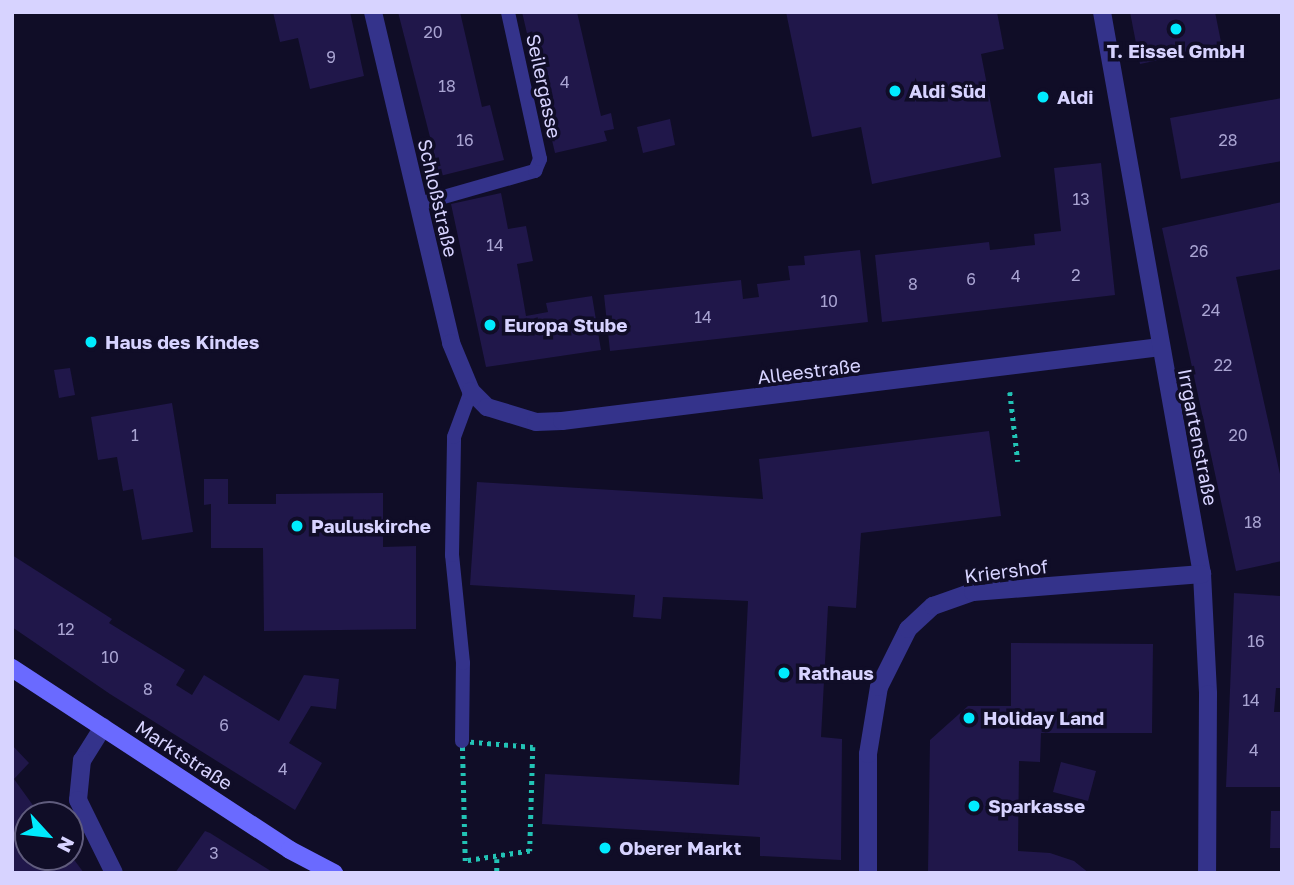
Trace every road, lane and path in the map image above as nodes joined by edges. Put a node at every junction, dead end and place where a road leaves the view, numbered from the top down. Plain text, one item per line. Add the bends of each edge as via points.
1 (373, 12) edge
2 (508, 12) edge
3 (1102, 12) edge
4 (419, 204) junction
5 (1160, 347) junction
6 (1007, 366) junction
7 (471, 391) junction
8 (1018, 462) dead end
9 (1202, 574) junction
10 (12, 667) edge
11 (103, 727) junction
12 (462, 741) junction
13 (497, 859) junction
14 (114, 873) edge
15 (334, 873) edge
16 (497, 873) edge
17 (868, 873) edge
18 (1207, 873) edge

1 - 4 street, Schloßstraße
2 - 4 lane, Seilergasse via 540,159 535,171
3 - 5 street, Irrgartenstraße
4 - 7 street, Schloßstraße via 451,343
5 - 6 street, Alleestraße
5 - 9 street, Irrgartenstraße
6 - 7 street, Alleestraße via 536,422 487,407
6 - 8 path
7 - 12 lane via 454,450 452,555 463,663
9 - 17 street, Kriershof via 973,592 933,606 908,629 879,687 868,754
9 - 18 street, Irrgartenstraße via 1208,694
10 - 11 street, Marktstraße
11 - 14 street via 82,760 78,800
11 - 15 street, Marktstraße via 290,850
12 - 13 path via 465,861
12 - 13 path via 533,747 530,851
13 - 16 path

